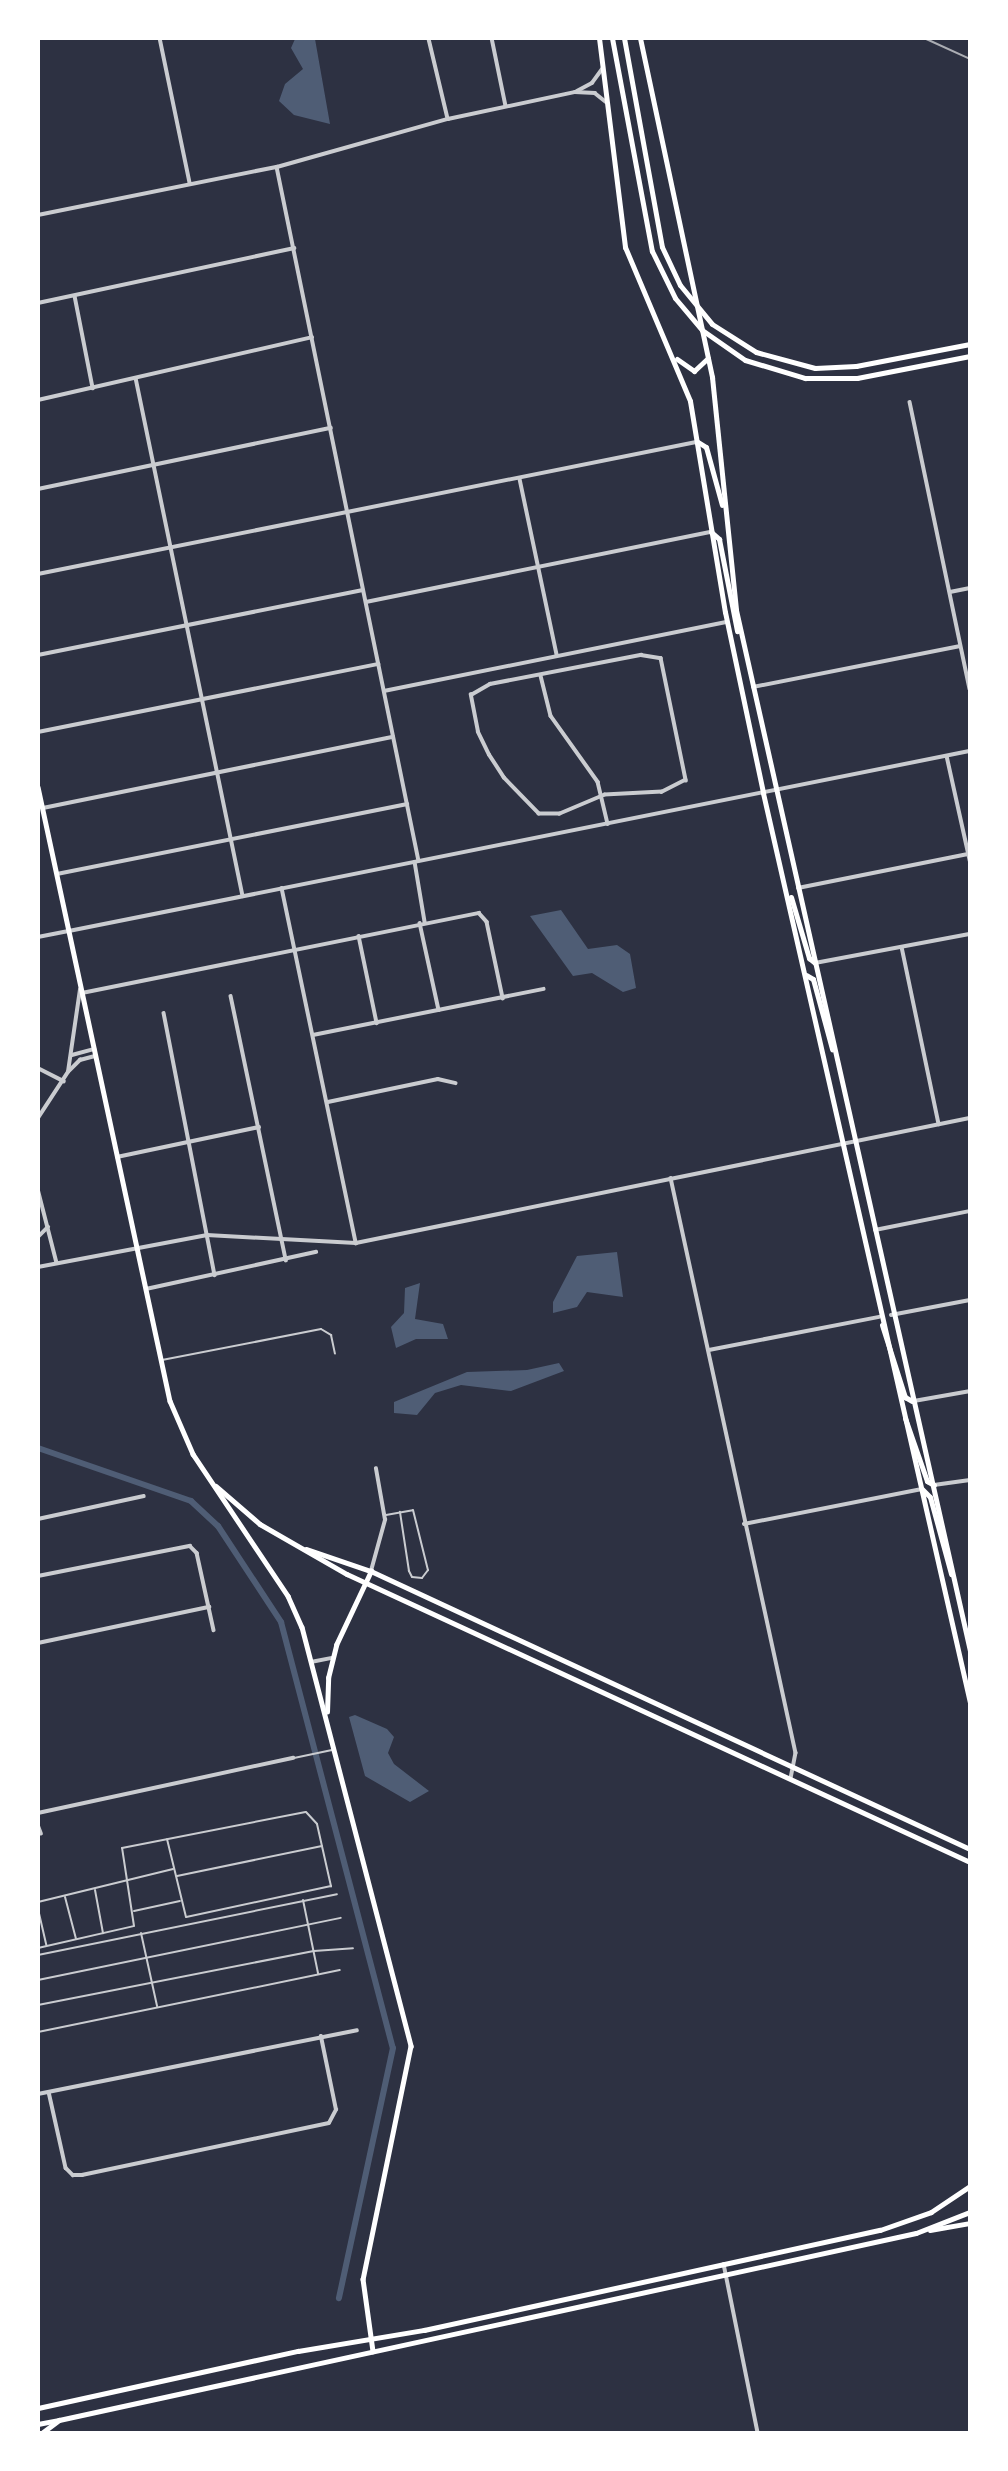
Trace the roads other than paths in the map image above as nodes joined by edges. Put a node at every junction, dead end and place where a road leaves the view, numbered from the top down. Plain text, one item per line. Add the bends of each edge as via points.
1 (160, 38) edge
2 (422, 38) edge
3 (492, 38) edge
4 (599, 38) edge
5 (612, 38) edge
6 (624, 38) edge
7 (640, 38) edge
8 (429, 39) edge
9 (603, 68) junction
10 (575, 92) junction
11 (606, 102) junction
12 (506, 106) junction
13 (448, 119) junction
14 (277, 167) junction
15 (190, 183) junction
16 (38, 215) edge
17 (294, 248) junction
18 (75, 296) junction
19 (38, 303) edge
20 (312, 337) junction
21 (970, 344) edge
22 (970, 356) edge
23 (674, 357) junction
24 (709, 358) junction
25 (136, 378) junction
26 (93, 388) junction
27 (38, 400) edge
28 (910, 401) dead end
29 (331, 428) junction
30 (698, 442) junction
31 (155, 464) junction
32 (520, 479) junction
33 (38, 489) edge
34 (723, 510) junction
35 (348, 513) junction
36 (711, 532) junction
37 (172, 548) junction
38 (539, 566) junction
39 (38, 574) edge
40 (970, 588) edge
41 (363, 590) junction
42 (950, 592) junction
43 (366, 602) junction
44 (727, 622) junction
45 (188, 625) junction
46 (743, 645) junction
47 (961, 646) junction
48 (38, 655) edge
49 (557, 656) junction
50 (378, 664) junction
51 (540, 675) junction
52 (753, 687) junction
53 (970, 689) edge
54 (384, 691) junction
55 (203, 699) junction
56 (38, 732) edge
57 (393, 737) junction
58 (970, 751) edge
59 (947, 755) junction
60 (218, 772) junction
61 (38, 787) edge
62 (775, 790) junction
63 (763, 793) junction
64 (601, 795) junction
65 (407, 804) junction
66 (41, 805) edge
67 (608, 824) junction
68 (232, 838) junction
69 (969, 857) edge
70 (417, 861) junction
71 (57, 874) junction
72 (282, 888) junction
73 (798, 888) junction
74 (787, 892) junction
75 (243, 897) junction
76 (423, 923) junction
77 (69, 931) junction
78 (970, 934) edge
79 (359, 936) junction
80 (38, 937) edge
81 (902, 947) junction
82 (295, 948) junction
83 (816, 963) junction
84 (806, 975) junction
85 (543, 989) dead end
86 (81, 990) junction
87 (231, 996) dead end
88 (503, 998) junction
89 (439, 1010) junction
90 (164, 1013) dead end
91 (377, 1023) junction
92 (313, 1035) junction
93 (94, 1049) junction
94 (72, 1055) junction
95 (835, 1055) junction
96 (95, 1056) junction
97 (38, 1068) edge
98 (68, 1073) junction
99 (64, 1081) junction
100 (456, 1083) dead end
101 (328, 1102) junction
102 (38, 1118) edge
103 (970, 1118) edge
104 (939, 1124) junction
105 (259, 1127) junction
106 (854, 1142) junction
107 (188, 1143) junction
108 (842, 1145) junction
109 (117, 1157) junction
110 (671, 1178) junction
111 (38, 1189) edge
112 (970, 1210) edge
113 (48, 1227) junction
114 (873, 1230) junction
115 (207, 1235) junction
116 (38, 1237) edge
117 (281, 1238) junction
118 (356, 1243) junction
119 (136, 1246) junction
120 (316, 1252) dead end
121 (286, 1259) junction
122 (57, 1263) junction
123 (38, 1267) edge
124 (215, 1275) junction
125 (146, 1289) junction
126 (970, 1300) edge
127 (891, 1315) junction
128 (879, 1318) junction
129 (709, 1350) junction
130 (335, 1354) dead end
131 (161, 1360) junction
132 (970, 1391) edge
133 (912, 1401) junction
134 (902, 1412) junction
135 (376, 1469) dead end
136 (207, 1474) junction
137 (970, 1480) edge
138 (934, 1485) junction
139 (922, 1489) junction
140 (144, 1496) dead end
141 (400, 1512) junction
142 (385, 1516) junction
143 (38, 1519) edge
144 (744, 1524) junction
145 (299, 1546) junction
146 (371, 1571) junction
147 (38, 1576) edge
148 (954, 1580) junction
149 (364, 1582) junction
150 (209, 1607) junction
151 (489, 1627) junction
152 (214, 1630) dead end
153 (484, 1637) junction
154 (38, 1643) edge
155 (970, 1651) edge
156 (332, 1658) junction
157 (311, 1662) junction
158 (970, 1703) edge
159 (328, 1726) junction
160 (334, 1750) junction
161 (293, 1759) joint
162 (796, 1768) junction
163 (791, 1779) junction
164 (38, 1813) edge
165 (38, 1825) edge
166 (41, 1833) dead end
167 (167, 1839) junction
168 (322, 1846) junction
169 (969, 1848) edge
170 (970, 1861) edge
171 (174, 1869) junction
172 (176, 1876) junction
173 (126, 1881) junction
174 (95, 1889) junction
175 (337, 1894) dead end
176 (65, 1896) junction
177 (302, 1898) junction
178 (182, 1900) junction
179 (38, 1902) edge
180 (38, 1909) edge
181 (133, 1911) junction
182 (341, 1918) dead end
183 (308, 1926) junction
184 (141, 1933) junction
185 (103, 1934) junction
186 (76, 1940) junction
187 (47, 1946) junction
188 (38, 1948) edge
189 (353, 1948) dead end
190 (314, 1951) junction
191 (38, 1955) edge
192 (146, 1959) junction
193 (340, 1970) dead end
194 (318, 1974) junction
195 (38, 1980) edge
196 (152, 1983) junction
197 (38, 2006) edge
198 (157, 2007) junction
199 (357, 2030) dead end
200 (38, 2032) edge
201 (321, 2037) junction
202 (49, 2092) junction
203 (38, 2094) edge
204 (970, 2186) edge
205 (970, 2212) edge
206 (970, 2223) edge
207 (929, 2230) junction
208 (724, 2264) junction
209 (726, 2274) junction
210 (636, 2283) junction
211 (639, 2294) junction
212 (542, 2304) junction
213 (545, 2315) junction
214 (371, 2340) junction
215 (373, 2351) junction
216 (38, 2408) edge
217 (59, 2420) junction
218 (38, 2424) edge
219 (43, 2432) edge
220 (758, 2432) edge

1 - 15 street
2 - 8 street
3 - 12 street
4 - 9 main road
5 - 22 main road via 649,241 664,280 694,322 712,338 755,364 816,379 868,376
6 - 21 main road via 659,237 689,299 708,320 756,352 815,368 856,366
7 - 24 main road
8 - 13 street
9 - 10 street via 592,83
9 - 11 main road
10 - 11 street via 596,93
10 - 12 street
11 - 23 main road via 625,247
12 - 13 street
13 - 14 street
14 - 15 street
14 - 17 street
15 - 16 street
17 - 18 street
17 - 20 street
18 - 19 street
18 - 26 street
20 - 25 street
20 - 29 street
23 - 24 main road via 694,371
23 - 30 main road
24 - 34 main road
25 - 26 street
25 - 31 street
26 - 27 street
28 - 42 street
29 - 31 street
29 - 35 street
30 - 32 street
30 - 34 main road via 706,447
30 - 36 main road
31 - 33 street
31 - 37 street
32 - 35 street
32 - 38 street
34 - 36 main road
34 - 46 main road
35 - 37 street
35 - 41 street
36 - 38 street
36 - 44 main road
36 - 46 main road via 719,539 734,624
37 - 39 street
37 - 45 street
38 - 43 street
38 - 49 street
40 - 42 street
41 - 43 street
41 - 45 street
42 - 47 street
43 - 50 street
44 - 49 street
44 - 63 main road
45 - 48 street
45 - 55 street
46 - 52 main road
47 - 52 street
47 - 53 street
49 - 54 street
50 - 54 street
50 - 55 street
51 - 64 street via 551,716 589,766
51 - 64 street via 478,688 471,702 478,732 504,778 539,814 560,814
51 - 64 street via 641,655 661,658 686,780 662,792
52 - 62 main road
54 - 57 street
55 - 56 street
55 - 60 street
57 - 60 street
57 - 65 street
58 - 59 street
59 - 62 street
59 - 69 street
60 - 66 street
60 - 68 street
61 - 66 main road
62 - 63 street
62 - 73 main road
63 - 67 street
63 - 74 main road
64 - 67 street
65 - 68 street
65 - 70 street
66 - 71 main road
67 - 70 street
68 - 71 street
68 - 75 street
69 - 73 street
70 - 72 street
70 - 76 street
71 - 77 main road
72 - 75 street
72 - 82 street
73 - 83 main road
74 - 83 main road via 796,906 809,959
74 - 84 main road
75 - 77 street
76 - 79 street
76 - 88 street via 482,914
76 - 89 street
77 - 80 street
77 - 86 main road
78 - 81 street
79 - 82 street
79 - 91 street
81 - 83 street
81 - 104 street
82 - 86 street
82 - 92 street
83 - 95 main road
84 - 95 main road via 813,979 825,1036
84 - 108 main road
85 - 88 street
86 - 93 main road
86 - 94 street
87 - 105 street
88 - 89 street
89 - 91 street
90 - 107 street
91 - 92 street
92 - 101 street
93 - 94 street
93 - 96 main road
94 - 98 street
95 - 106 main road
96 - 98 street via 80,1060
96 - 109 main road
97 - 99 street
98 - 99 street
99 - 102 street
100 - 101 street via 438,1079
101 - 118 street
103 - 104 street
104 - 106 street
105 - 107 street
105 - 117 street
106 - 108 street
106 - 114 main road
107 - 109 street
107 - 115 street
108 - 110 street
108 - 128 main road
109 - 119 main road
110 - 118 street
110 - 129 street
111 - 113 street
112 - 114 street
113 - 116 street
113 - 122 street
114 - 127 main road
115 - 117 street
115 - 119 street
115 - 124 street
117 - 118 street
117 - 121 street
119 - 122 street
119 - 125 main road
120 - 121 street
121 - 124 street
122 - 123 street
124 - 125 street
125 - 131 main road
126 - 127 street
127 - 133 main road
128 - 129 street
128 - 133 main road via 905,1397
128 - 134 main road
129 - 144 street
130 - 131 lane via 331,1335 321,1329
131 - 136 main road via 178,1423
132 - 133 street
133 - 138 main road
134 - 138 main road via 914,1431 927,1481
134 - 139 main road
135 - 142 street
136 - 145 main road via 246,1514
136 - 157 main road via 288,1596
137 - 138 street
138 - 148 main road
139 - 144 street
139 - 148 main road via 930,1497 945,1562
139 - 158 main road
140 - 143 street
141 - 141 lane via 413,1510 428,1570 422,1578 412,1577 409,1571
141 - 142 lane
142 - 146 street via 382,1543
144 - 162 street
145 - 146 main road
145 - 149 main road
146 - 149 main road
146 - 151 main road
147 - 150 street via 193,1548
148 - 155 main road
149 - 153 main road
149 - 156 main road
150 - 152 street
150 - 154 street
151 - 153 street
151 - 162 main road
153 - 163 main road
156 - 157 street
156 - 159 main road
157 - 159 main road
159 - 160 main road
160 - 161 lane
160 - 214 main road via 411,2046 363,2279
161 - 164 street
162 - 163 street
162 - 169 main road
163 - 170 main road
165 - 166 street
167 - 168 lane via 301,1812 311,1815
167 - 171 lane
167 - 173 lane via 119,1850
168 - 172 lane
168 - 178 lane via 331,1886 186,1916
171 - 172 lane
171 - 173 lane
172 - 178 lane
173 - 174 lane
173 - 181 lane
174 - 176 lane
174 - 185 lane
175 - 177 lane
176 - 179 lane
176 - 186 lane
177 - 183 lane
177 - 184 lane
178 - 181 lane
180 - 187 lane
181 - 185 lane via 134,1926
182 - 183 lane
183 - 190 lane
183 - 192 lane
184 - 191 lane
184 - 192 lane
185 - 186 lane
186 - 187 lane
187 - 188 lane
189 - 190 lane
190 - 194 lane
190 - 196 lane
192 - 195 lane
192 - 196 lane
193 - 194 lane
194 - 198 lane
196 - 197 lane
196 - 198 lane
198 - 200 lane
199 - 201 street
201 - 202 street
201 - 202 street via 335,2115 329,2123 317,2126 73,2175 64,2161
202 - 203 street
204 - 208 main road via 931,2212 901,2224
205 - 207 main road
206 - 207 main road
207 - 209 main road
208 - 209 street
208 - 210 main road
209 - 211 main road
209 - 220 street
210 - 211 street
210 - 212 main road
211 - 213 main road
212 - 213 street
212 - 214 main road
213 - 215 main road
214 - 215 main road
214 - 216 main road via 298,2351
215 - 217 main road
217 - 218 main road
217 - 219 main road

